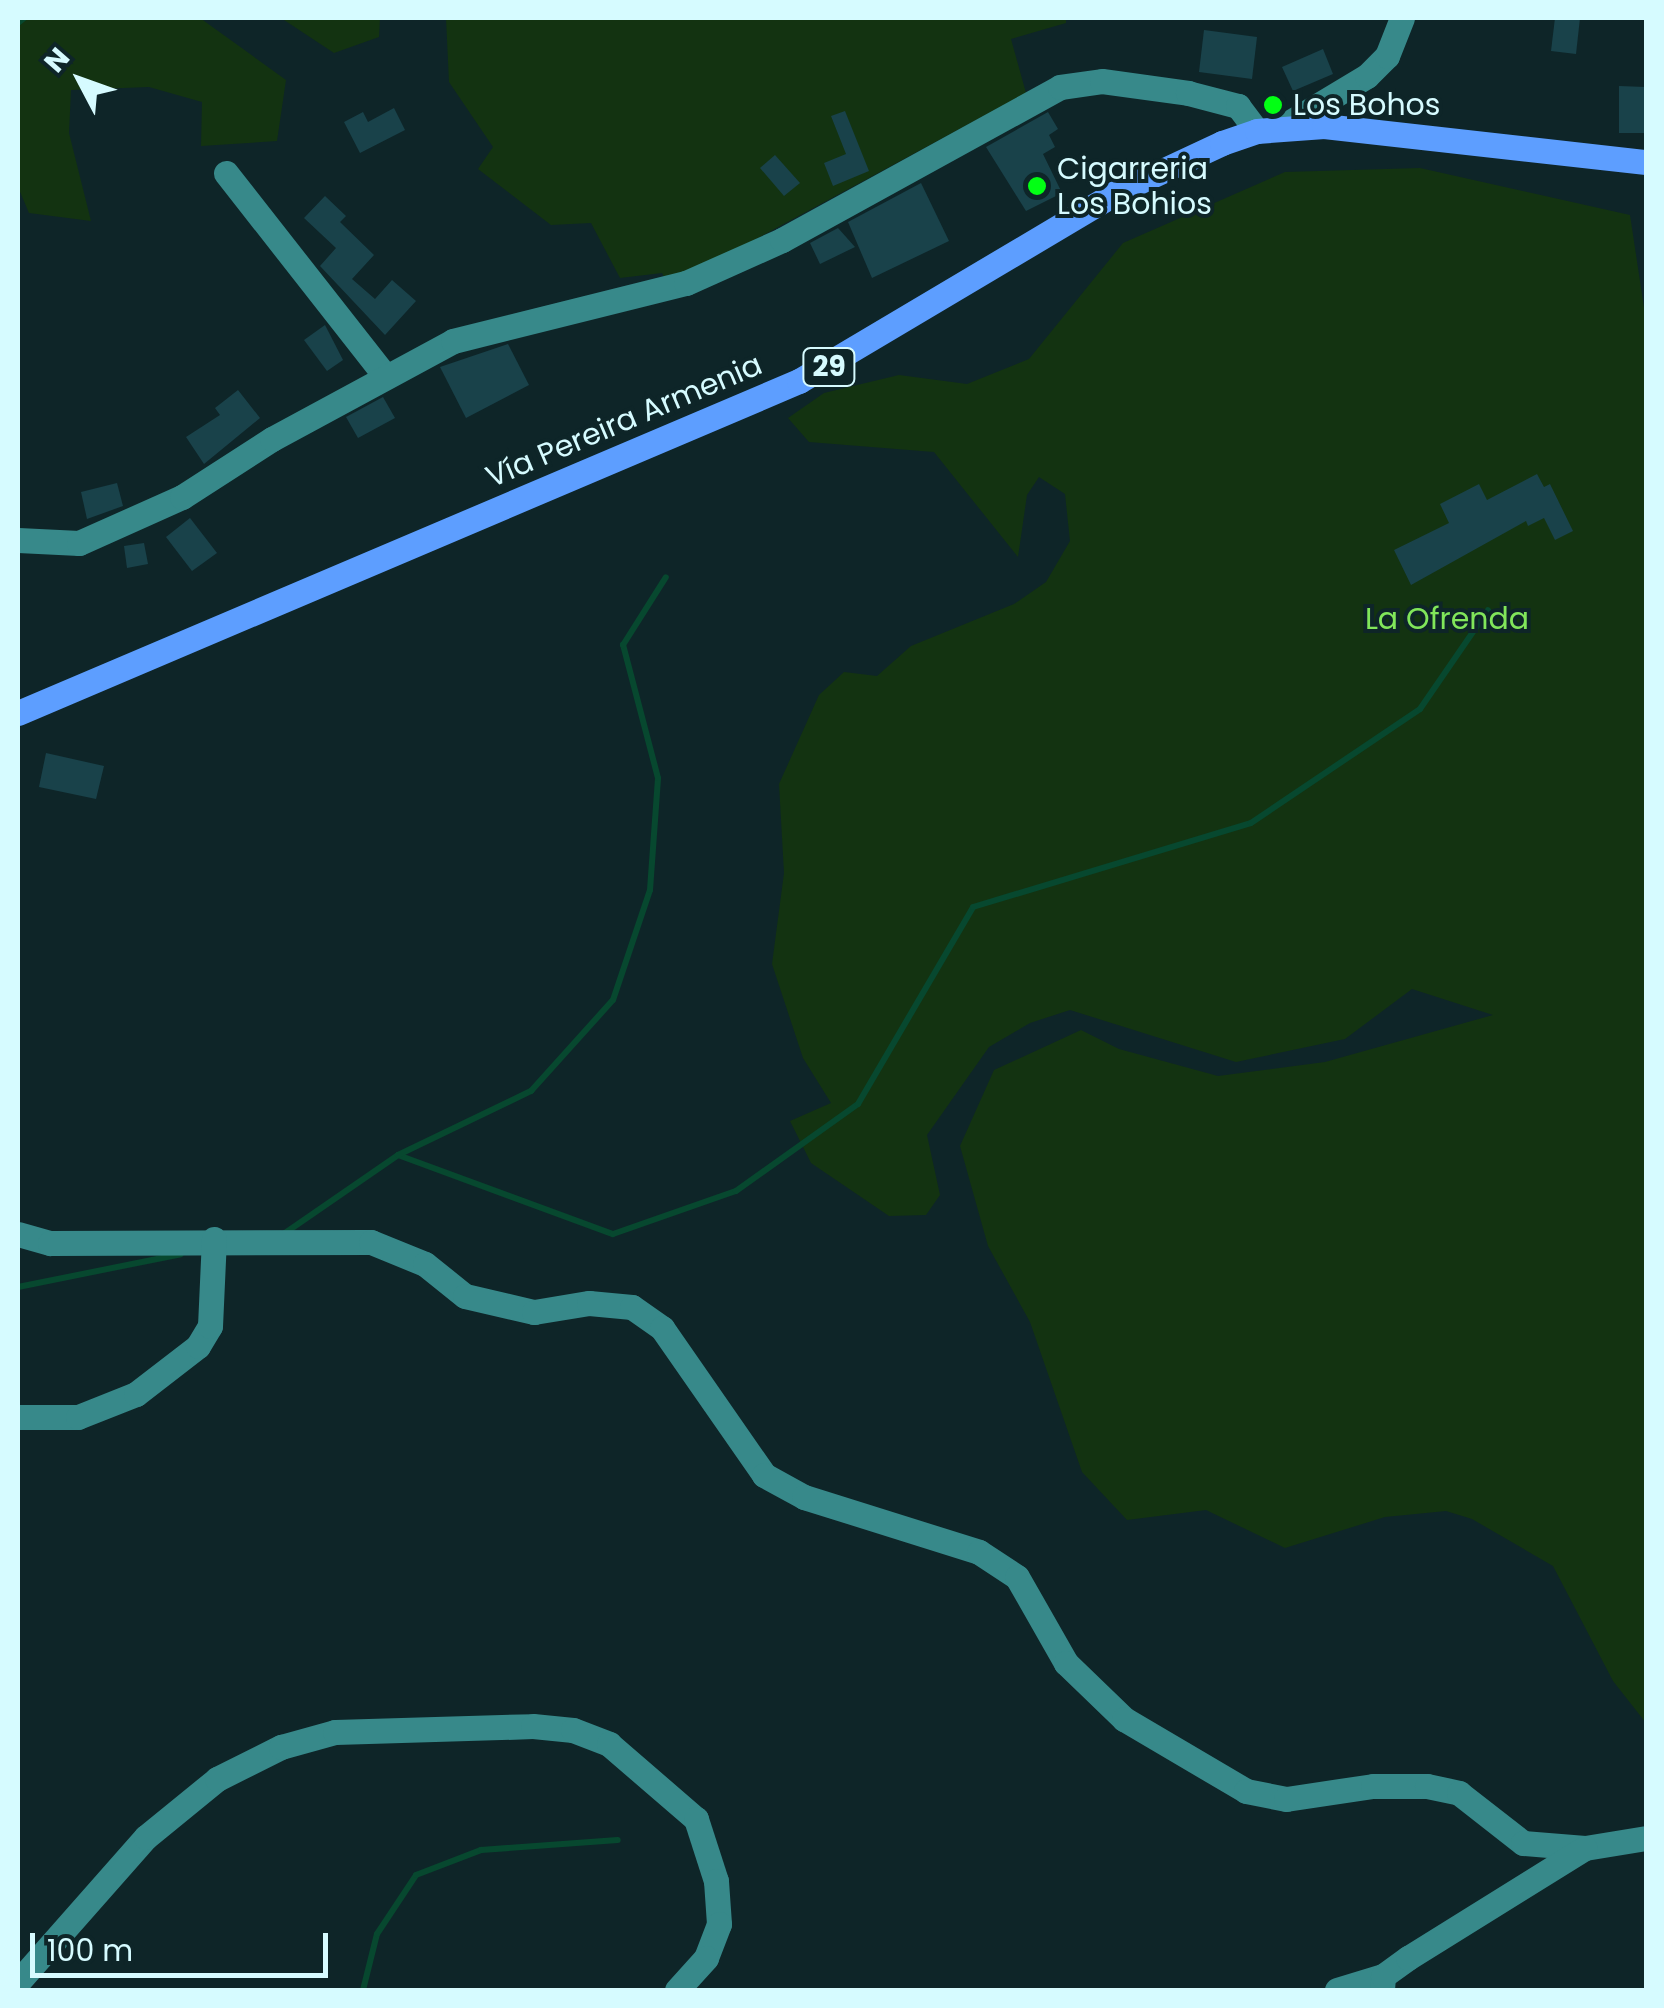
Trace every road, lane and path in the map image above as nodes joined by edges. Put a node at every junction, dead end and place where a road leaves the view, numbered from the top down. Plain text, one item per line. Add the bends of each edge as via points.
1 (1402, 18) edge
2 (1270, 129) junction
3 (1646, 162) edge
4 (226, 173) dead end
5 (386, 377) junction
6 (18, 540) edge
7 (18, 713) edge
8 (18, 1234) edge
9 (214, 1239) junction
10 (18, 1417) edge
11 (1646, 1838) edge
12 (1585, 1848) junction
13 (18, 1982) edge
14 (1383, 1983) edge
15 (677, 1990) edge
16 (1337, 1990) edge

1 - 2 street via 1387,56 1367,76
2 - 3 main road, Vía Pereira Armenia / 29 via 1353,128
2 - 5 street via 1238,106 1188,93 1102,81 1060,87 782,240 686,284 454,341
2 - 7 main road, Vía Pereira Armenia / 29 via 1190,154 1114,193 799,381
4 - 5 street
5 - 6 street via 182,498 79,542
8 - 9 street via 50,1243
9 - 10 street via 210,1326 198,1346 136,1394 92,1411
9 - 12 street via 371,1242 425,1264 465,1296 534,1312 589,1303 632,1307 662,1328 764,1475 804,1497 886,1518 992,1560 1017,1577 1066,1663 1124,1719 1246,1791 1286,1799 1373,1786 1428,1786 1459,1793 1523,1843
11 - 12 street
12 - 14 street
13 - 15 street via 146,1837 217,1779 334,1732 532,1726 573,1730 609,1744 696,1819 716,1882 719,1924 706,1958
14 - 16 street

